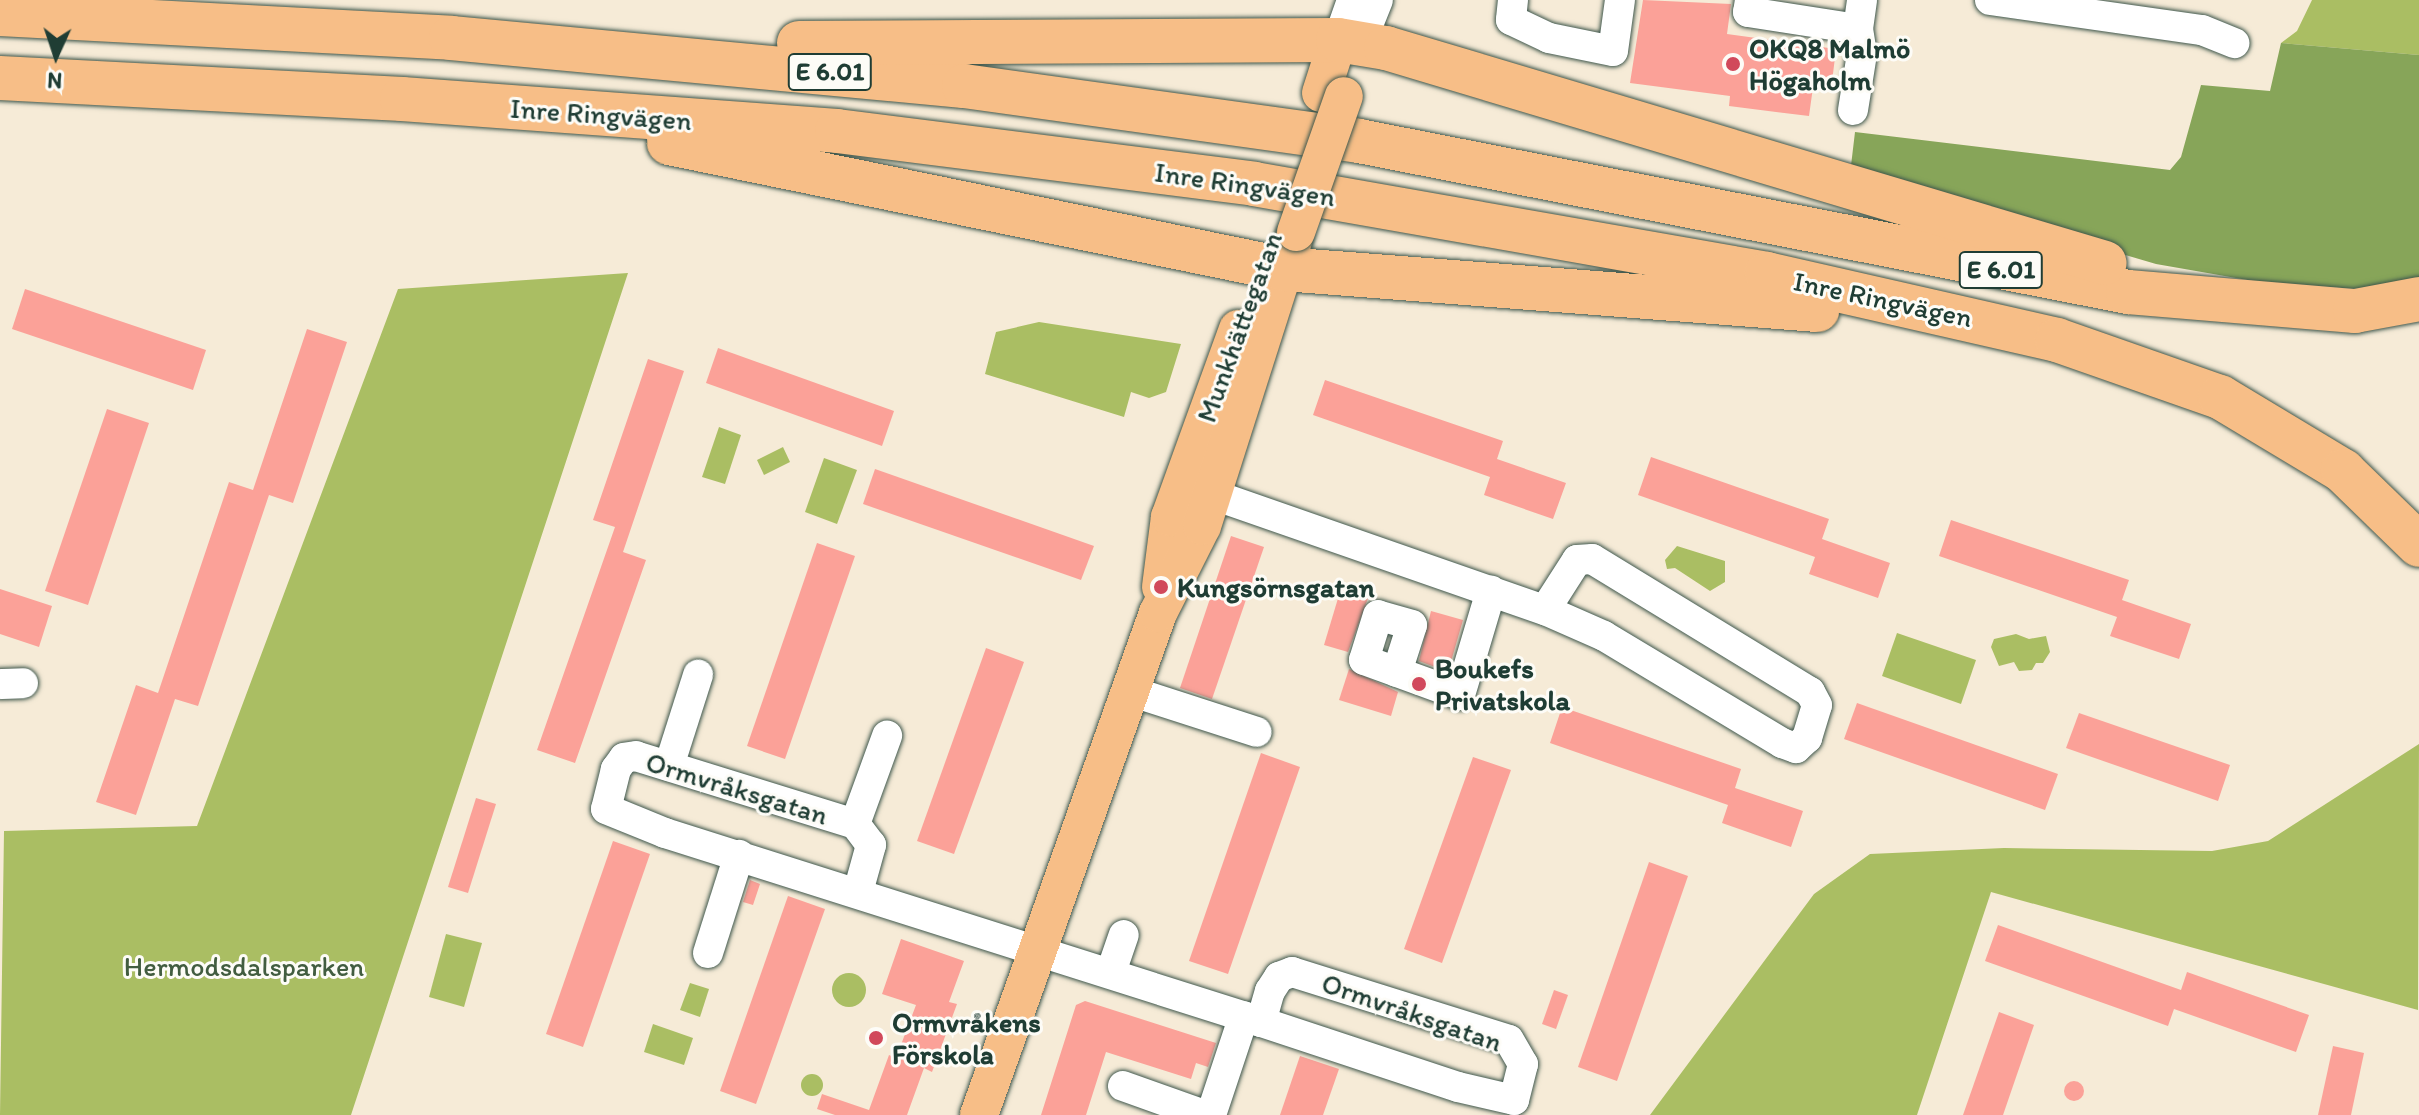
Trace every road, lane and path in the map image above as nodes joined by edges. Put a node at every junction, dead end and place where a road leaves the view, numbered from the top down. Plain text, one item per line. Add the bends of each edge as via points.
1 (1352, 0) edge
2 (1378, 0) edge
3 (1513, 0) edge
4 (1613, 0) edge
5 (1620, 0) edge
6 (1749, 0) edge
7 (1990, 0) edge
8 (0, 14) edge
9 (1860, 15) edge
10 (451, 38) junction
11 (1349, 43) junction
12 (2235, 43) dead end
13 (0, 78) edge
14 (402, 99) junction
15 (1853, 110) dead end
16 (1279, 248) junction
17 (2419, 299) edge
18 (2419, 307) edge
19 (2355, 311) junction
20 (2258, 417) junction
21 (1197, 489) junction
22 (2419, 545) edge
23 (1491, 591) junction
24 (1545, 610) junction
25 (1397, 672) dead end
26 (698, 675) dead end
27 (1130, 691) junction
28 (1257, 732) dead end
29 (887, 736) dead end
30 (669, 766) junction
31 (855, 824) junction
32 (739, 855) junction
33 (858, 892) junction
34 (1124, 935) dead end
35 (1038, 948) junction
36 (708, 953) dead end
37 (1111, 972) junction
38 (1252, 1019) junction
39 (1123, 1086) dead end
40 (979, 1115) edge
41 (1204, 1115) edge
42 (1211, 1115) edge

1 - 11 street
2 - 11 street
3 - 5 street via 1511,20 1549,38 1613,51
4 - 5 street
6 - 9 street via 1748,12
7 - 12 street via 2202,30
8 - 10 highway, Inre Ringvägen / E 6.01
9 - 15 street via 1862,54
10 - 11 highway
10 - 19 highway, Inre Ringvägen / E 6.01 via 759,64 1159,109 1460,159 2078,284 2246,305
11 - 16 main road, Munkhättegatan, bridge
11 - 19 highway via 1386,48 2083,257
13 - 14 highway, Inre Ringvägen / E 6.01
14 - 16 highway
14 - 20 highway, Inre Ringvägen / E 6.01 via 837,131 1363,202 1767,274 1985,321 2167,375
16 - 20 highway via 1840,313 2090,361
16 - 21 main road, Munkhättegatan
17 - 19 highway, E 6.01
18 - 19 highway
20 - 22 highway, Inre Ringvägen / E 6.01 via 2343,471
21 - 23 street
21 - 27 main road, Munkhättegatan via 1202,526 1158,613
23 - 24 street
23 - 25 street via 1460,695
24 - 24 street via 1604,636 1782,743 1796,748 1807,738 1817,705 1810,692 1592,559 1577,560
26 - 30 street
27 - 28 street
27 - 35 main road, Munkhättegatan
29 - 31 street
30 - 31 street, Ormvråksgatan
30 - 32 street, Ormvråksgatan via 624,758 604,801 606,809
31 - 33 street, Ormvråksgatan via 871,845
32 - 33 street, Ormvråksgatan
32 - 36 street
33 - 35 street, Ormvråksgatan
34 - 37 street
35 - 37 street, Ormvråksgatan
35 - 40 main road, Munkhättegatan
37 - 38 street, Ormvråksgatan
38 - 38 street, Ormvråksgatan via 1279,977 1292,972 1509,1040 1523,1064 1514,1100 1458,1087
38 - 42 street
39 - 41 street

